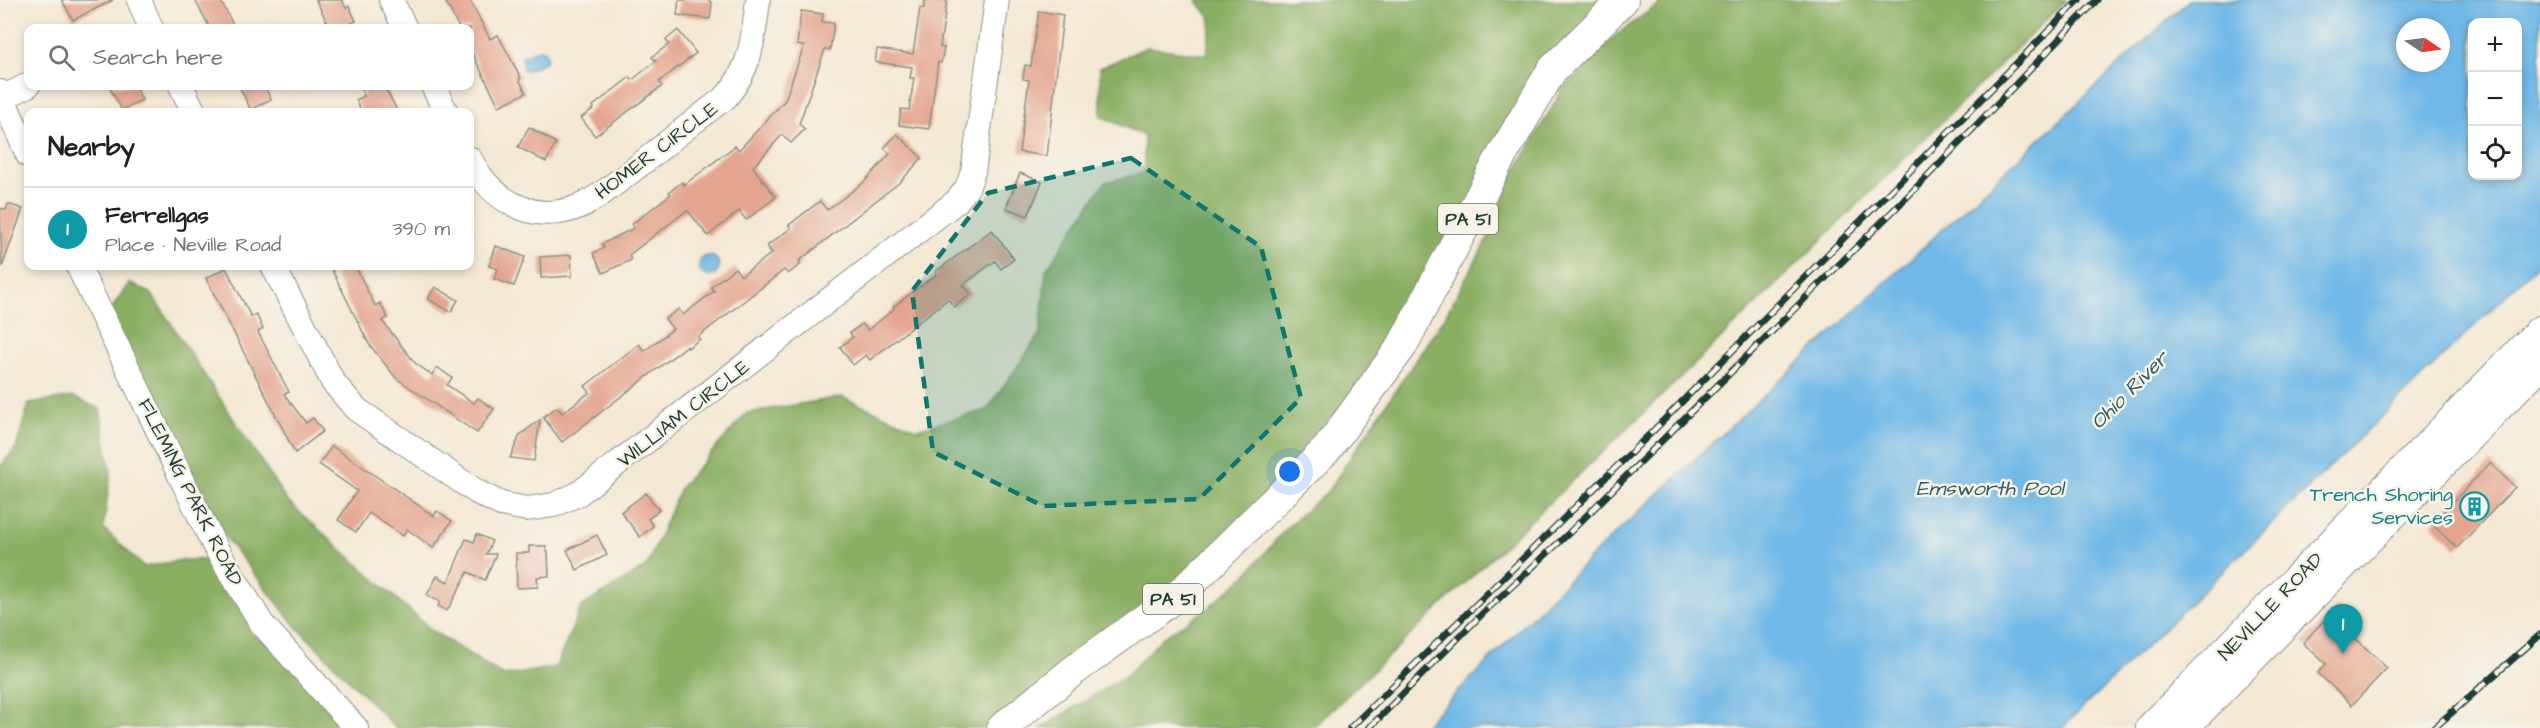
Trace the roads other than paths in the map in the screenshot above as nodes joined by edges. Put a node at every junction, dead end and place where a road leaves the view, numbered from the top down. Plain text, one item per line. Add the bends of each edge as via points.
1 (139, 0) edge
2 (391, 0) edge
3 (758, 0) edge
4 (997, 0) edge
5 (1623, 0) edge
6 (146, 24) edge
7 (403, 24) edge
8 (24, 87) edge
9 (183, 90) edge
10 (435, 90) edge
11 (1, 98) edge
12 (192, 108) edge
13 (444, 108) edge
14 (24, 147) edge
15 (474, 165) edge
16 (275, 270) edge
17 (82, 274) edge
18 (2540, 331) edge
19 (2540, 364) edge
20 (356, 728) edge
21 (1002, 728) edge
22 (2151, 728) edge
23 (2183, 728) edge

1 - 6 street
2 - 7 street
3 - 15 street, HOMER CIRCLE via 748,60 738,83 726,97 591,201 563,211 518,208 500,198
4 - 16 street, WILLIAM CIRCLE via 973,172 957,201 578,494 554,505 527,509 501,504 477,492 356,409 333,382
5 - 21 main road, PA 51 via 1552,70 1498,162 1402,346 1327,449 1182,592
8 - 11 street
9 - 12 street
10 - 13 street
11 - 14 street
17 - 20 street, FLEMING PARK ROAD via 214,545 262,624
18 - 22 main road, NEVILLE ROAD
19 - 23 main road, NEVILLE ROAD

